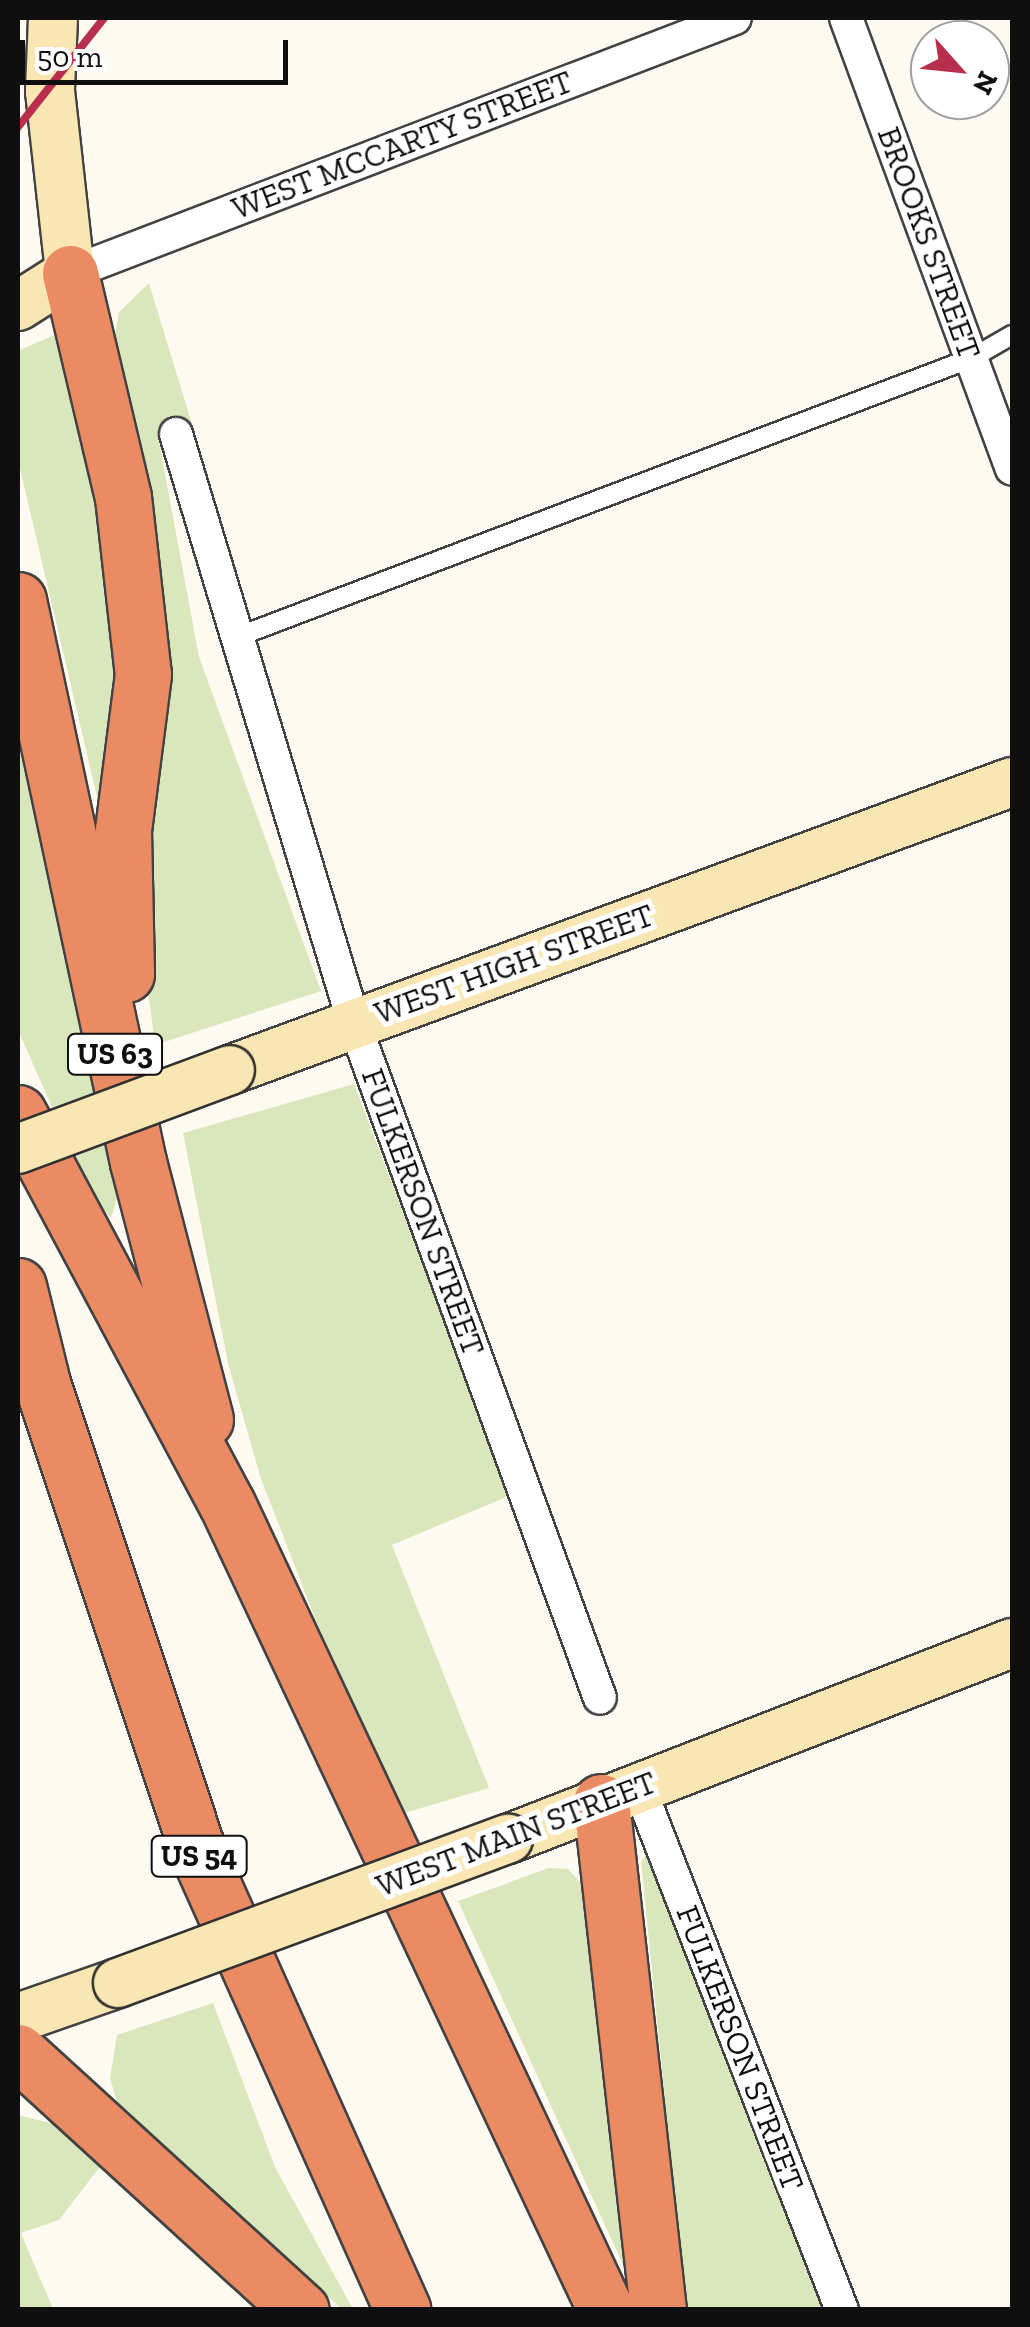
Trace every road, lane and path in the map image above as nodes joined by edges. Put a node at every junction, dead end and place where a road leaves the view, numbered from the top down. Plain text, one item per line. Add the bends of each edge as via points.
1 (52, 18) edge
2 (735, 18) edge
3 (846, 18) edge
4 (44, 277) edge
5 (18, 306) edge
6 (1012, 335) edge
7 (972, 358) junction
8 (176, 434) dead end
9 (1012, 468) edge
10 (18, 600) edge
11 (237, 636) junction
12 (1012, 782) edge
13 (354, 1023) junction
14 (18, 1113) edge
15 (18, 1149) edge
16 (138, 1162) junction
17 (18, 1286) edge
18 (26, 1362) edge
19 (227, 1504) junction
20 (1012, 1642) edge
21 (600, 1698) dead end
22 (620, 1794) junction
23 (18, 2018) edge
24 (18, 2052) edge
25 (301, 2310) edge
26 (403, 2310) edge
27 (606, 2310) edge
28 (658, 2310) edge
29 (842, 2310) edge

1 - 4 main road
2 - 4 street, WEST MCCARTY STREET
3 - 7 street, BROOKS STREET
4 - 5 main road, WEST MCCARTY STREET
4 - 16 highway via 123,497 143,674 120,880
6 - 7 lane
7 - 9 street, BROOKS STREET
7 - 11 lane
8 - 11 street, FULKERSON STREET
10 - 16 highway, US 63
11 - 13 street, FULKERSON STREET
12 - 13 main road, WEST HIGH STREET
13 - 15 main road, WEST HIGH STREET, bridge
13 - 21 street, FULKERSON STREET
14 - 19 highway
16 - 19 highway, US 63
17 - 18 highway, US 54
18 - 26 highway, US 54 via 200,1857
19 - 27 highway
20 - 22 main road, WEST MAIN STREET
22 - 23 main road, WEST MAIN STREET, bridge
22 - 28 highway
22 - 29 street, FULKERSON STREET
24 - 25 highway

